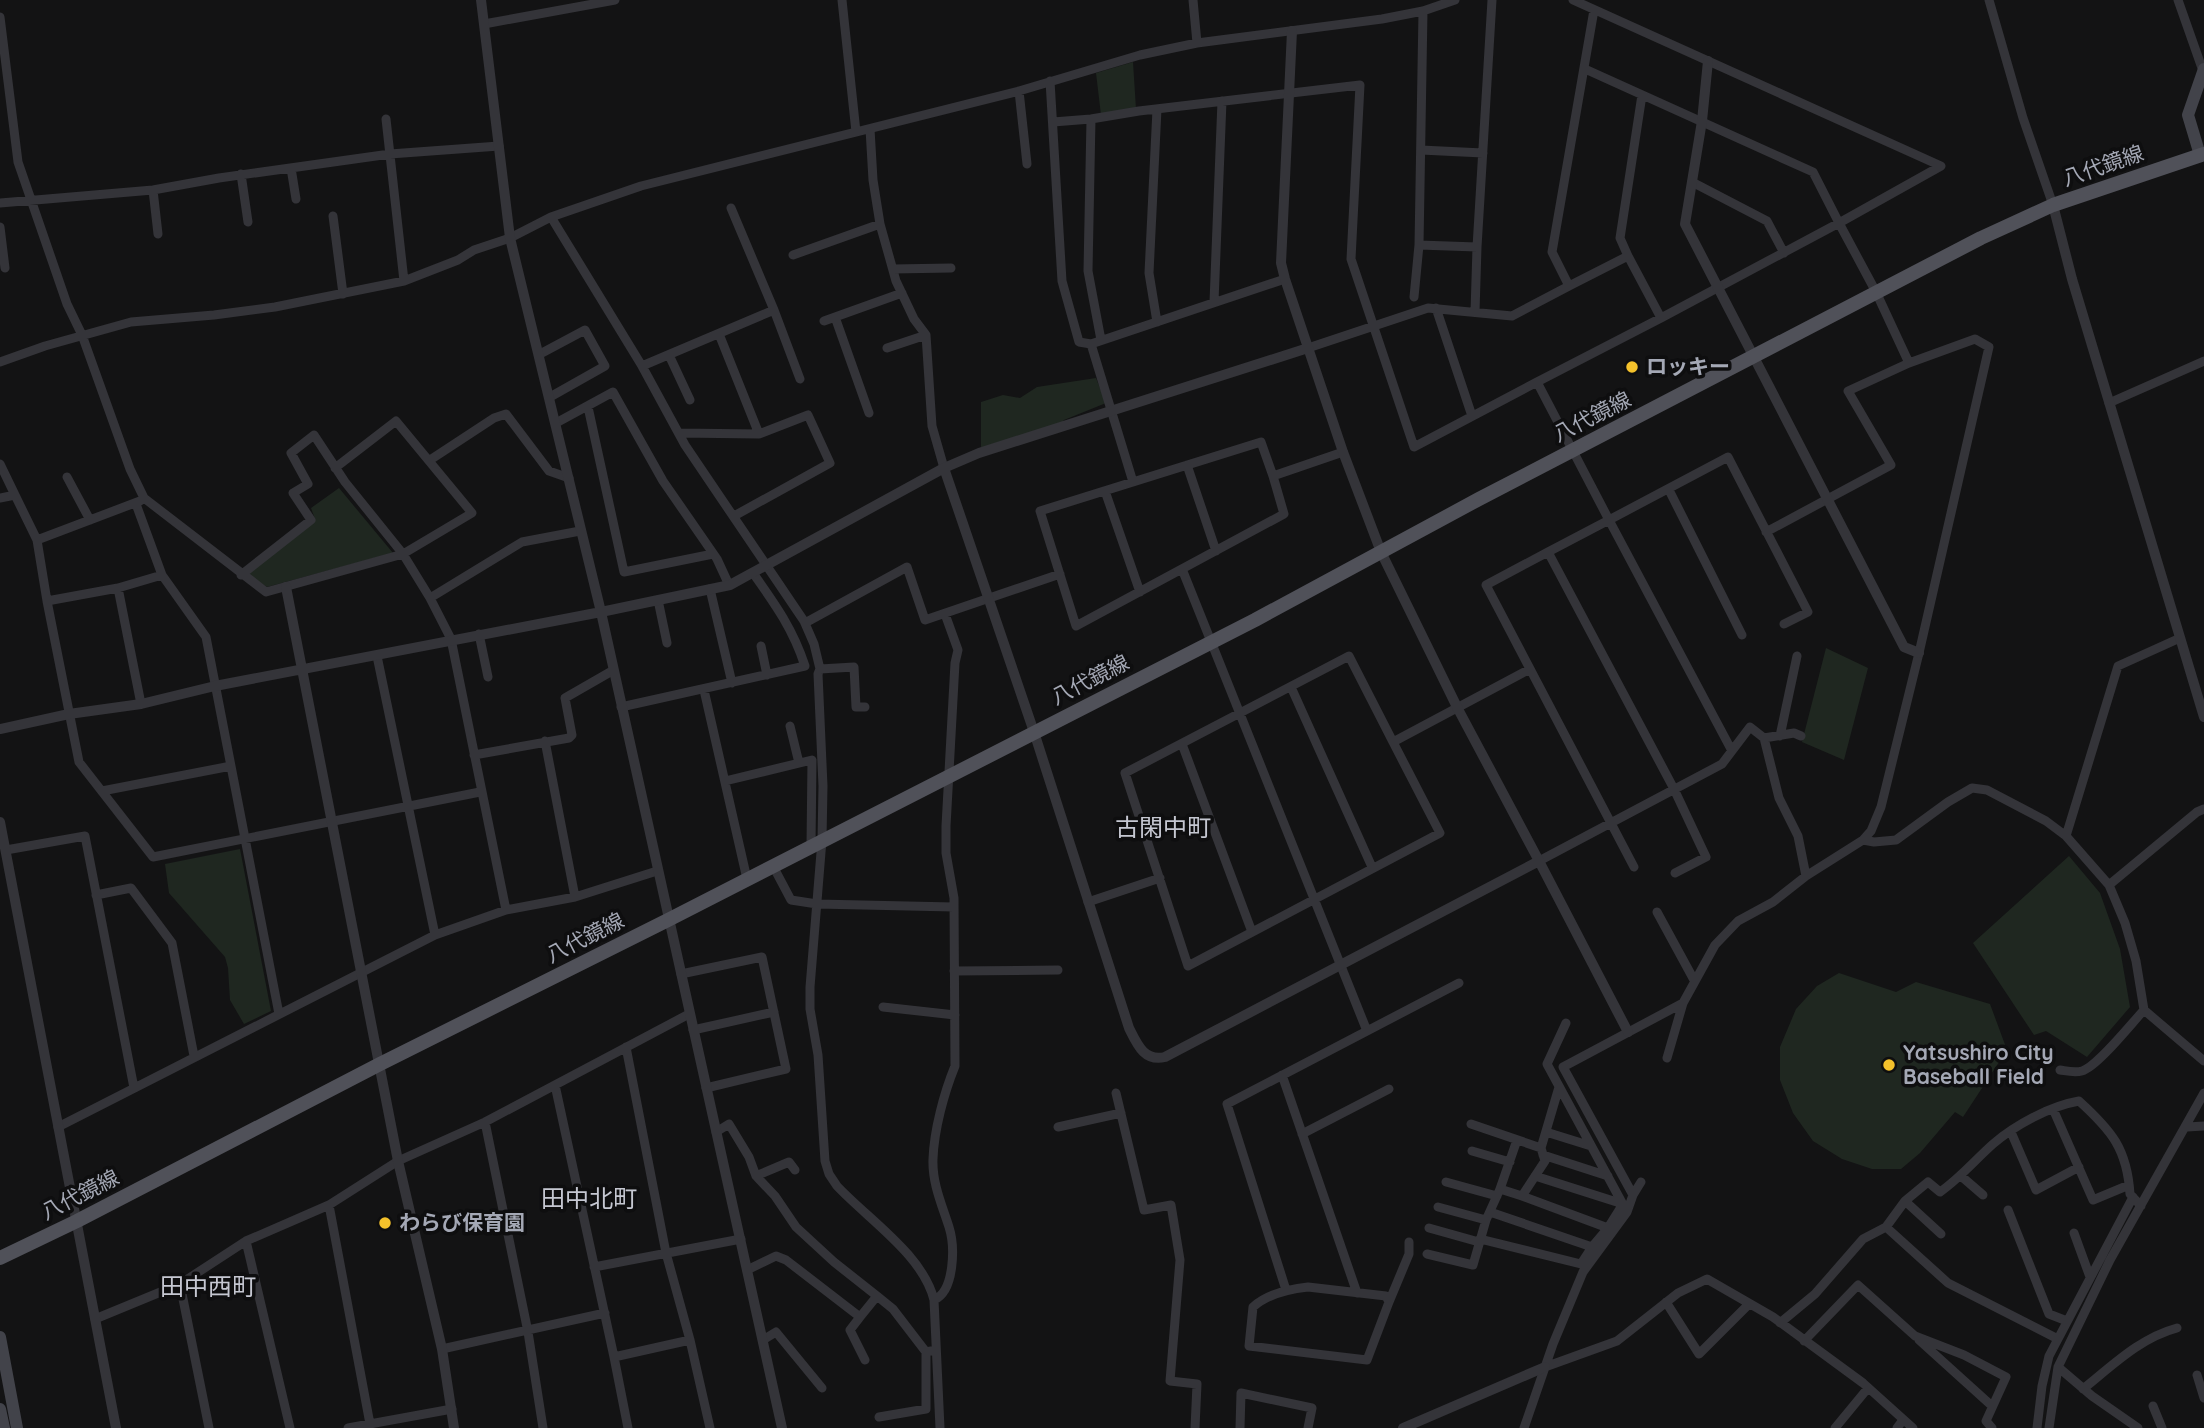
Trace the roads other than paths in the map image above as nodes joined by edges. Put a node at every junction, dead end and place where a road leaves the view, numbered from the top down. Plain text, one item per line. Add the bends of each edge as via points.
1 (481, 0) edge
2 (615, 0) edge
3 (842, 0) edge
4 (1192, 0) edge
5 (1455, 0) edge
6 (1492, 0) edge
7 (1573, 0) edge
8 (1989, 0) edge
9 (2178, 0) edge
10 (1594, 10) junction
11 (1423, 11) junction
12 (0, 17) edge
13 (484, 24) junction
14 (1292, 31) junction
15 (1197, 43) junction
16 (1708, 61) junction
17 (1585, 69) junction
18 (2204, 70) edge
19 (1050, 81) junction
20 (1019, 91) junction
21 (1290, 93) junction
22 (1642, 95) junction
23 (1222, 101) junction
24 (1157, 109) junction
25 (386, 119) dead end
26 (1091, 120) junction
27 (1702, 121) junction
28 (1053, 122) junction
29 (870, 129) junction
30 (856, 132) junction
31 (499, 146) junction
32 (1421, 150) junction
33 (1483, 153) junction
34 (390, 154) junction
35 (2202, 155) edge
36 (1027, 164) dead end
37 (292, 168) junction
38 (241, 174) junction
39 (1692, 183) junction
40 (153, 190) junction
41 (32, 199) junction
42 (296, 199) dead end
43 (0, 203) edge
44 (2053, 205) junction
45 (731, 208) dead end
46 (333, 216) dead end
47 (551, 217) junction
48 (248, 222) dead end
49 (1839, 223) junction
50 (880, 224) junction
51 (0, 227) edge
52 (158, 234) dead end
53 (510, 238) junction
54 (1419, 245) junction
55 (1477, 247) junction
56 (1784, 253) junction
57 (793, 255) dead end
58 (1628, 256) junction
59 (5, 268) dead end
60 (951, 268) dead end
61 (893, 269) junction
62 (1285, 279) junction
63 (404, 281) junction
64 (1569, 286) junction
65 (1718, 288) junction
66 (1876, 292) junction
67 (902, 293) junction
68 (343, 294) junction
69 (1414, 297) dead end
70 (1214, 302) junction
71 (1436, 308) junction
72 (774, 310) junction
73 (1475, 312) junction
74 (835, 317) junction
75 (1661, 318) junction
76 (824, 321) dead end
77 (1157, 322) junction
78 (1373, 326) junction
79 (719, 334) junction
80 (82, 335) junction
81 (926, 335) junction
82 (1101, 340) junction
83 (1091, 344) junction
84 (887, 348) dead end
85 (1308, 348) junction
86 (540, 354) junction
87 (669, 355) junction
88 (1754, 358) junction
89 (2204, 361) edge
90 (0, 362) edge
91 (1909, 363) junction
92 (642, 366) junction
93 (800, 379) dead end
94 (1537, 382) junction
95 (550, 397) junction
96 (690, 400) dead end
97 (2109, 403) junction
98 (588, 407) junction
99 (1112, 411) junction
100 (869, 413) dead end
101 (1472, 416) junction
102 (556, 423) junction
103 (679, 433) junction
104 (759, 434) junction
105 (1573, 451) junction
106 (1343, 452) junction
107 (430, 460) junction
108 (0, 464) edge
109 (1187, 465) junction
110 (335, 468) junction
111 (944, 468) junction
112 (67, 477) dead end
113 (1273, 477) junction
114 (569, 478) junction
115 (1133, 482) junction
116 (1669, 490) junction
117 (1105, 491) junction
118 (15, 495) junction
119 (0, 498) edge
120 (1828, 499) junction
121 (140, 501) junction
122 (734, 516) junction
123 (90, 520) junction
124 (1609, 520) junction
125 (580, 531) junction
126 (1766, 532) junction
127 (37, 540) junction
128 (1216, 551) junction
129 (1381, 552) junction
130 (1548, 552) junction
131 (403, 554) junction
132 (713, 554) junction
133 (767, 565) junction
134 (1182, 569) junction
135 (753, 573) junction
136 (1060, 574) junction
137 (162, 575) junction
138 (241, 575) junction
139 (729, 585) junction
140 (286, 587) junction
141 (118, 588) junction
142 (710, 589) junction
143 (1140, 592) junction
144 (430, 598) junction
145 (990, 599) junction
146 (659, 600) junction
147 (47, 601) junction
148 (601, 612) junction
149 (945, 614) junction
150 (805, 623) junction
151 (1784, 624) dead end
152 (480, 634) junction
153 (1742, 635) dead end
154 (2180, 638) junction
155 (451, 639) junction
156 (1210, 642) junction
157 (667, 643) dead end
158 (761, 646) dead end
159 (1919, 653) junction
160 (377, 656) junction
161 (1797, 656) dead end
162 (820, 669) junction
163 (1530, 670) junction
164 (304, 671) junction
165 (612, 671) junction
166 (767, 675) junction
167 (488, 677) dead end
168 (732, 683) junction
169 (215, 686) junction
170 (1291, 687) junction
171 (704, 690) junction
172 (141, 704) junction
173 (621, 707) junction
174 (865, 708) dead end
175 (1458, 709) junction
176 (1239, 714) junction
177 (69, 715) junction
178 (2204, 718) edge
179 (789, 726) dead end
180 (0, 729) edge
181 (1034, 732) junction
182 (1780, 736) junction
183 (1801, 736) dead end
184 (1764, 738) junction
185 (545, 741) junction
186 (1393, 741) junction
187 (1182, 744) junction
188 (1732, 751) junction
189 (474, 755) junction
190 (799, 763) junction
191 (231, 765) junction
192 (950, 775) junction
193 (725, 781) junction
194 (1674, 789) junction
195 (102, 791) junction
196 (480, 792) junction
197 (409, 807) junction
198 (2204, 809) edge
199 (0, 822) edge
200 (331, 822) junction
201 (1611, 822) junction
202 (2066, 836) junction
203 (246, 839) junction
204 (1863, 841) junction
205 (816, 843) junction
206 (6, 850) junction
207 (1539, 861) junction
208 (773, 866) junction
209 (1371, 867) junction
210 (1634, 867) dead end
211 (657, 871) junction
212 (1675, 873) dead end
213 (1806, 876) junction
214 (1160, 878) junction
215 (747, 879) junction
216 (2109, 885) junction
217 (96, 895) junction
218 (575, 897) junction
219 (1314, 899) junction
220 (1088, 902) junction
221 (817, 904) junction
222 (954, 907) junction
223 (506, 910) junction
224 (1657, 912) dead end
225 (668, 920) junction
226 (1252, 932) junction
227 (435, 935) junction
228 (1340, 964) junction
229 (1058, 970) dead end
230 (954, 971) junction
231 (360, 973) junction
232 (681, 974) junction
233 (1694, 980) junction
234 (1460, 983) dead end
235 (1683, 1003) junction
236 (883, 1007) dead end
237 (2144, 1010) junction
238 (774, 1012) junction
239 (279, 1014) junction
240 (689, 1014) junction
241 (954, 1015) junction
242 (1566, 1023) dead end
243 (693, 1030) junction
244 (1367, 1031) junction
245 (1628, 1032) junction
246 (626, 1047) junction
247 (194, 1056) junction
248 (1667, 1058) dead end
249 (2204, 1061) edge
250 (380, 1064) junction
251 (2060, 1070) dead end
252 (1282, 1075) junction
253 (555, 1085) junction
254 (1559, 1087) junction
255 (134, 1088) junction
256 (706, 1088) junction
257 (1389, 1089) dead end
258 (1116, 1093) dead end
259 (2204, 1093) edge
260 (2053, 1109) junction
261 (1121, 1113) junction
262 (485, 1122) junction
263 (1471, 1124) dead end
264 (2187, 1126) junction
265 (2204, 1126) edge
266 (58, 1127) junction
267 (1058, 1127) dead end
268 (716, 1132) junction
269 (1546, 1132) junction
270 (2011, 1132) junction
271 (1302, 1134) junction
272 (1517, 1140) junction
273 (1591, 1146) junction
274 (1472, 1151) dead end
275 (1542, 1152) junction
276 (398, 1161) junction
277 (790, 1162) dead end
278 (1510, 1162) junction
279 (2078, 1167) junction
280 (756, 1176) junction
281 (1535, 1176) junction
282 (1608, 1176) junction
283 (1961, 1176) junction
284 (1446, 1182) dead end
285 (1640, 1182) dead end
286 (2129, 1185) junction
287 (1499, 1192) junction
288 (1633, 1195) junction
289 (1983, 1195) dead end
290 (1522, 1196) junction
291 (2133, 1197) junction
292 (1905, 1201) junction
293 (329, 1205) junction
294 (2141, 1206) junction
295 (1438, 1207) dead end
296 (1625, 1208) junction
297 (2008, 1210) dead end
298 (1488, 1216) junction
299 (77, 1221) junction
300 (1886, 1227) junction
301 (1429, 1228) dead end
302 (1608, 1228) junction
303 (2074, 1233) dead end
304 (1941, 1234) dead end
305 (741, 1239) junction
306 (1480, 1240) junction
307 (246, 1241) junction
308 (1409, 1242) dead end
309 (1592, 1247) junction
310 (666, 1253) junction
311 (1427, 1254) dead end
312 (0, 1258) edge
313 (1584, 1265) junction
314 (594, 1266) junction
315 (747, 1270) junction
316 (2090, 1277) junction
317 (180, 1284) junction
318 (1286, 1290) junction
319 (1357, 1293) junction
320 (877, 1296) junction
321 (934, 1300) junction
322 (1389, 1302) junction
323 (1666, 1302) junction
324 (1749, 1304) junction
325 (605, 1313) junction
326 (860, 1317) junction
327 (95, 1319) junction
328 (2067, 1321) junction
329 (1780, 1323) junction
330 (2177, 1328) dead end
331 (527, 1332) junction
332 (1915, 1336) junction
333 (0, 1337) edge
334 (2058, 1339) junction
335 (690, 1340) junction
336 (763, 1340) junction
337 (1804, 1340) junction
338 (442, 1349) junction
339 (931, 1351) junction
340 (614, 1357) junction
341 (865, 1360) dead end
342 (1545, 1367) junction
343 (2058, 1367) junction
344 (2197, 1375) dead end
345 (821, 1382) dead end
346 (1868, 1388) junction
347 (2083, 1389) junction
348 (2204, 1398) edge
349 (1992, 1406) junction
350 (2153, 1406) dead end
351 (0, 1409) edge
352 (452, 1409) junction
353 (878, 1418) dead end
354 (1903, 1419) junction
355 (370, 1424) junction
356 (4, 1428) edge
357 (17, 1428) edge
358 (116, 1428) edge
359 (209, 1428) edge
360 (290, 1428) edge
361 (348, 1428) edge
362 (454, 1428) edge
363 (543, 1428) edge
364 (628, 1428) edge
365 (710, 1428) edge
366 (782, 1428) edge
367 (940, 1428) edge
368 (1195, 1428) edge
369 (1240, 1428) edge
370 (1308, 1428) edge
371 (1403, 1428) edge
372 (1524, 1428) edge
373 (1835, 1428) edge
374 (1897, 1428) edge
375 (1913, 1428) edge
376 (1992, 1428) edge
377 (2037, 1428) edge
378 (2049, 1428) edge
379 (2138, 1428) edge
380 (2161, 1428) edge

1 - 13 street
2 - 13 street
3 - 30 street
4 - 15 street
5 - 11 street
6 - 33 street
7 - 10 street
8 - 44 street
9 - 18 street
10 - 16 street
10 - 17 street
11 - 14 street
11 - 32 street
12 - 41 street via 18,162
13 - 31 street
14 - 15 street
14 - 21 street
15 - 19 street
16 - 27 street
16 - 49 street via 1941,166
17 - 22 street
17 - 64 street via 1552,252
18 - 35 main road via 2188,115
19 - 20 street
19 - 28 street
20 - 29 street
20 - 36 street
21 - 23 street
21 - 62 street via 1281,263
21 - 78 street via 1360,85 1351,259
22 - 27 street
22 - 58 street via 1620,238
23 - 24 street
23 - 70 street
24 - 26 street
24 - 77 street via 1149,273
25 - 34 street
26 - 28 street
26 - 82 street via 1088,271
27 - 39 street
27 - 49 street via 1813,172
28 - 83 street via 1062,281 1079,342
29 - 30 street
29 - 50 street
30 - 47 street via 641,186
31 - 34 street
31 - 53 street
32 - 33 street
32 - 54 street
33 - 55 street
34 - 37 street
34 - 63 street
35 - 44 main road, 八代鏡線
37 - 38 street
37 - 42 street
38 - 40 street
38 - 48 street
39 - 56 street via 1767,221
39 - 65 street via 1685,225
40 - 41 street
40 - 52 street
41 - 43 street
41 - 80 street
44 - 66 main road, 八代鏡線
44 - 97 street
45 - 72 street
46 - 68 street
47 - 53 street
47 - 92 street
49 - 56 street
49 - 66 street
50 - 57 street
50 - 61 street
51 - 59 street
53 - 63 street
53 - 86 street
54 - 55 street
54 - 69 street
55 - 73 street
56 - 65 street
58 - 64 street
58 - 75 street
60 - 61 street
61 - 67 street
62 - 70 street
62 - 85 street
63 - 68 street
64 - 73 street via 1512,316
65 - 75 street
65 - 88 street
66 - 88 main road, 八代鏡線
66 - 91 street
67 - 74 street
67 - 81 street
68 - 80 street via 214,315 131,322
70 - 77 street
71 - 73 street
71 - 78 street
71 - 101 street
72 - 79 street
72 - 93 street
74 - 76 street
74 - 100 street
75 - 94 street
77 - 82 street
78 - 85 street
78 - 101 street via 1414,447
79 - 87 street
79 - 104 street
80 - 90 street
80 - 121 street
81 - 84 street
81 - 111 street via 932,426
82 - 83 street
83 - 99 street
85 - 99 street
85 - 106 street
86 - 95 street
86 - 95 street via 585,330 605,366
87 - 92 street
87 - 96 street
88 - 105 main road, 八代鏡線
88 - 120 street
89 - 97 street
91 - 120 street via 1848,391 1891,465
91 - 159 street via 1975,339 1989,347
92 - 103 street
94 - 101 street
94 - 105 street
95 - 102 street
97 - 154 street
98 - 102 street
98 - 132 street via 613,392 663,481
98 - 132 street via 624,572
99 - 111 street
99 - 115 street
102 - 114 street
103 - 104 street
103 - 122 street
104 - 122 street via 808,415 830,463
105 - 124 street
105 - 129 main road, 八代鏡線
106 - 113 street
106 - 129 street
107 - 110 street via 396,421
107 - 114 street via 506,414 549,471
107 - 131 street via 472,513
108 - 118 street
109 - 113 street via 1261,442
109 - 115 street
109 - 128 street
110 - 131 street
110 - 138 street via 314,435 291,453 308,484 293,493 311,520
111 - 133 street
111 - 145 street
112 - 123 street
113 - 128 street via 1284,514
114 - 125 street
115 - 117 street
116 - 124 street
116 - 126 street via 1728,457
116 - 153 street
117 - 136 street via 1040,511
117 - 143 street
118 - 119 street
118 - 127 street
120 - 126 street
120 - 159 street via 1904,647
121 - 123 street
121 - 137 street
121 - 138 street
122 - 133 street
123 - 127 street
124 - 130 street
124 - 188 street
125 - 144 street via 522,542
125 - 148 street
126 - 151 street via 1808,612
127 - 147 street
128 - 134 street
129 - 156 main road, 八代鏡線
129 - 175 street
130 - 163 street via 1486,584
130 - 194 street
131 - 140 street
131 - 144 street
132 - 139 street
133 - 135 street
133 - 150 street
134 - 143 street
134 - 156 street
135 - 139 street
135 - 166 street via 785,617 805,666
136 - 143 street via 1076,626
136 - 145 street
137 - 141 street
137 - 169 street via 206,637
138 - 140 street via 266,592
139 - 142 street
140 - 164 street
141 - 147 street
141 - 172 street
142 - 146 street
142 - 168 street
144 - 155 street
145 - 149 street
145 - 181 street
146 - 148 street
146 - 157 street
147 - 177 street
148 - 152 street
148 - 165 street
149 - 150 street via 925,620 907,566
149 - 192 street via 958,650
150 - 162 street
152 - 155 street
152 - 167 street
154 - 178 street
154 - 202 street via 2118,666
155 - 160 street
155 - 189 street
156 - 176 street
156 - 181 main road, 八代鏡線
158 - 166 street
159 - 204 street via 1881,807
160 - 164 street
160 - 197 street
161 - 182 street
162 - 174 street via 854,667 856,707
162 - 205 street via 823,786
163 - 175 street
163 - 201 street
164 - 169 street
164 - 200 street
165 - 173 street
165 - 185 street via 565,698 572,735
166 - 168 street
168 - 171 street
169 - 172 street
169 - 191 street
170 - 176 street
170 - 186 street via 1349,656
170 - 209 street
171 - 173 street
171 - 193 street
172 - 177 street
173 - 211 street
175 - 186 street
175 - 207 street
176 - 187 street
176 - 219 street
177 - 180 street
177 - 195 street via 79,762
179 - 190 street
181 - 192 main road, 八代鏡線
181 - 220 street
182 - 183 street
182 - 184 street
184 - 188 street via 1750,727
184 - 213 street via 1779,798 1798,836
185 - 189 street
185 - 218 street
186 - 209 street via 1440,833
187 - 214 street via 1125,773
187 - 226 street
188 - 194 street via 1722,764
189 - 196 street
190 - 193 street
190 - 205 street via 812,760
191 - 195 street
191 - 203 street
192 - 205 main road, 八代鏡線
192 - 222 street via 946,853
193 - 215 street
194 - 201 street
194 - 212 street via 1706,857
195 - 203 street via 153,858
196 - 197 street
196 - 223 street
197 - 200 street
197 - 227 street
198 - 216 street
199 - 206 street
200 - 203 street
200 - 231 street
201 - 207 street
201 - 210 street
202 - 204 street via 2023,807 1977,787 1967,789 1896,840
202 - 216 street
203 - 239 street
204 - 213 street
205 - 208 main road, 八代鏡線
205 - 221 street
206 - 217 street via 85,836
206 - 266 street
207 - 228 street
207 - 245 street
208 - 215 main road, 八代鏡線
208 - 221 street via 791,900
209 - 219 street
211 - 218 street
211 - 225 street
213 - 233 street via 1738,921 1715,945
214 - 220 street
214 - 226 street via 1188,965
215 - 225 main road, 八代鏡線
216 - 237 street via 2136,961
217 - 247 street via 131,888 172,943
217 - 255 street
218 - 223 street
219 - 226 street
219 - 228 street
220 - 228 street via 1129,1028 1145,1054 1156,1059
221 - 222 street
221 - 321 street via 810,1009 825,1161 837,1186 915,1261
222 - 230 street
223 - 227 street
224 - 233 street
225 - 232 street
225 - 250 main road, 八代鏡線
227 - 231 street
228 - 244 street
229 - 230 street
230 - 241 street
231 - 239 street
231 - 250 street
232 - 238 street via 762,957
232 - 240 street
233 - 235 street
234 - 244 street
235 - 245 street
235 - 248 street
236 - 241 street
237 - 249 street
237 - 251 street via 2096,1063 2084,1071
238 - 243 street
238 - 256 street via 786,1069
239 - 247 street
240 - 243 street
240 - 246 street
241 - 321 street via 955,1066 946,1089 933,1163 950,1229 951,1278 941,1297
242 - 254 street via 1547,1064
243 - 256 street
244 - 252 street
245 - 288 street via 1563,1067
246 - 253 street
246 - 310 street
247 - 255 street
250 - 276 street
250 - 299 main road, 八代鏡線
252 - 271 street
252 - 318 street via 1227,1104
253 - 262 street
253 - 314 street
254 - 269 street
254 - 273 street
255 - 266 street
256 - 268 street
257 - 271 street
258 - 261 street
259 - 264 street
260 - 270 street
260 - 279 street
260 - 286 street via 2080,1101 2099,1118 2122,1150
261 - 267 street
261 - 368 street via 1144,1210 1171,1205 1181,1260 1170,1381 1197,1384
262 - 276 street
262 - 331 street
263 - 272 street
264 - 265 street
264 - 294 street
266 - 299 street
268 - 280 street via 729,1124
268 - 305 street
269 - 273 street
269 - 275 street
270 - 279 street via 2036,1190
270 - 283 street
271 - 319 street
272 - 275 street
272 - 278 street
273 - 282 street
274 - 278 street
275 - 281 street via 1545,1161
275 - 282 street
276 - 293 street
276 - 338 street
277 - 280 street
278 - 287 street
279 - 286 street via 2093,1200
280 - 320 street via 796,1227
281 - 290 street
281 - 296 street
282 - 296 street
283 - 289 street
283 - 292 street via 1940,1192 1928,1182
284 - 287 street
285 - 288 street
286 - 291 street
287 - 290 street
287 - 298 street
288 - 296 street
290 - 302 street
291 - 294 street
291 - 316 street
292 - 300 street
292 - 304 street
293 - 307 street
293 - 355 street
294 - 343 street
295 - 298 street
296 - 302 street
296 - 313 street
297 - 328 street via 2049,1314
298 - 306 street
298 - 309 street
299 - 312 main road, 八代鏡線
299 - 327 street
300 - 329 street via 1863,1239 1815,1294
300 - 334 street via 1948,1283
301 - 306 street
302 - 309 street
303 - 316 street
305 - 310 street
305 - 315 street
306 - 311 street via 1473,1265
306 - 313 street
307 - 317 street
307 - 360 street
308 - 322 street via 1409,1254
309 - 313 street
310 - 314 street
310 - 335 street
313 - 342 street
314 - 325 street
315 - 326 street via 776,1256 786,1260
315 - 336 street
316 - 328 street
317 - 327 street
317 - 359 street
318 - 319 street via 1308,1287
318 - 322 street via 1254,1307 1249,1346 1367,1360
319 - 322 street via 1386,1296
320 - 326 street
320 - 339 street
321 - 339 street
323 - 324 street via 1707,1279
323 - 324 street via 1699,1354
323 - 342 street via 1617,1341
324 - 329 street
325 - 331 street
325 - 340 street
326 - 341 street via 850,1330
327 - 358 street
328 - 334 street
329 - 337 street
330 - 347 street via 2132,1349
331 - 338 street
331 - 363 street
332 - 337 street via 1858,1285
332 - 349 street
332 - 349 street via 2006,1377
333 - 357 main road
334 - 377 street via 2049,1356
335 - 340 street
335 - 365 street
336 - 345 street via 776,1332
336 - 366 street
337 - 346 street
338 - 352 street
339 - 353 street via 926,1409
339 - 367 street
340 - 364 street
342 - 371 street
342 - 372 street
343 - 347 street
343 - 378 street
344 - 348 street
346 - 354 street
346 - 373 street
347 - 379 street
349 - 376 street via 1986,1421
350 - 380 street
351 - 356 main road
352 - 355 street
352 - 362 street
354 - 374 street
354 - 375 street
355 - 361 street
369 - 370 street via 1241,1393 1312,1408

